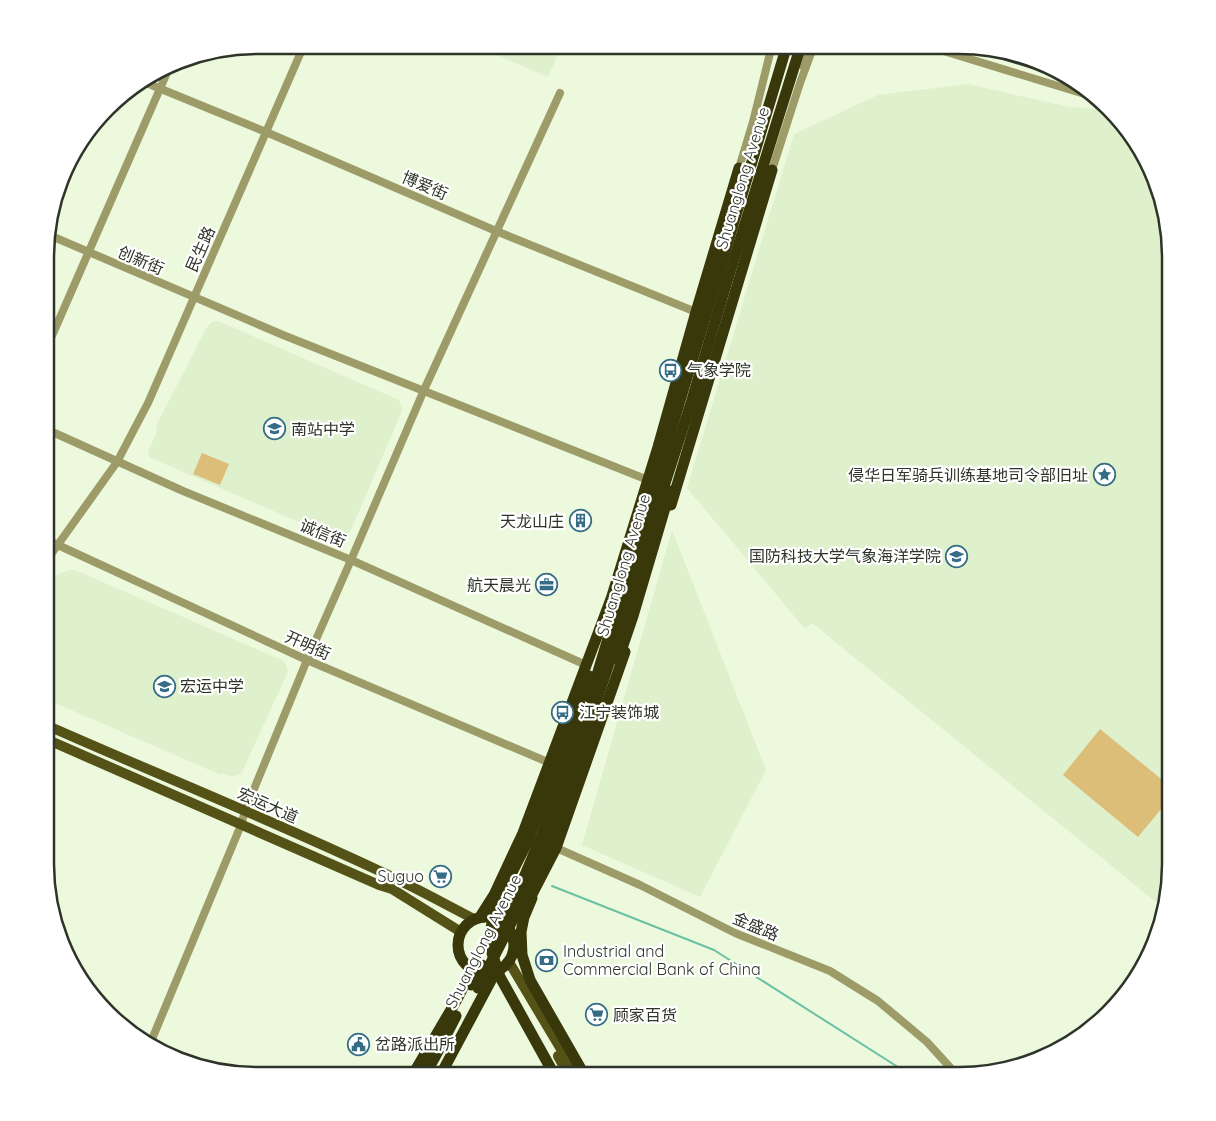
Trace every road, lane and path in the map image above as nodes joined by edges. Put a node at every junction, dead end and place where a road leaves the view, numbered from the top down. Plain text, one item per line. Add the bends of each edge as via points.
1 (300, 54) edge
2 (770, 54) edge
3 (785, 54) edge
4 (798, 54) edge
5 (805, 54) edge
6 (811, 54) edge
7 (951, 54) edge
8 (166, 76) edge
9 (800, 83) junction
10 (150, 84) edge
11 (160, 89) junction
12 (1077, 92) edge
13 (560, 93) dead end
14 (266, 132) junction
15 (739, 168) joint
16 (772, 170) joint
17 (496, 231) junction
18 (54, 237) edge
19 (88, 252) junction
20 (723, 277) junction
21 (194, 297) junction
22 (696, 312) junction
23 (54, 331) edge
24 (424, 390) junction
25 (691, 403) junction
26 (54, 433) edge
27 (117, 462) junction
28 (648, 480) junction
29 (54, 542) edge
30 (59, 544) junction
31 (54, 551) edge
32 (351, 560) junction
33 (620, 600) junction
34 (306, 660) junction
35 (586, 666) junction
36 (54, 729) edge
37 (54, 742) edge
38 (550, 763) junction
39 (245, 811) junction
40 (241, 825) junction
41 (523, 833) junction
42 (556, 848) junction
43 (477, 918) junction
44 (461, 932) junction
45 (512, 932) junction
46 (507, 964) junction
47 (472, 970) junction
48 (495, 973) junction
49 (152, 1038) edge
50 (417, 1067) edge
51 (429, 1067) edge
52 (435, 1067) edge
53 (445, 1067) edge
54 (550, 1067) edge
55 (564, 1067) edge
56 (572, 1067) edge
57 (581, 1067) edge
58 (950, 1067) edge

1 - 14 street, 民生路
2 - 15 street
3 - 20 highway, Shuanglong Avenue
4 - 20 highway, Shuanglong Avenue
5 - 9 street
6 - 9 street
7 - 12 street
8 - 11 street
9 - 16 street
10 - 11 street, 博爱街
11 - 14 street, 博爱街
11 - 19 street
13 - 17 street
14 - 17 street, 博爱街
14 - 21 street, 民生路
15 - 22 highway, Shuanglong Avenue
16 - 42 highway, Shuanglong Avenue via 645,596
17 - 22 street, 博爱街
17 - 24 street
18 - 19 street, 创新街
19 - 21 street, 创新街
19 - 23 street
20 - 25 highway, Shuanglong Avenue, bridge
20 - 33 highway, Shuanglong Avenue, bridge
21 - 24 street, 创新街
21 - 27 street, 民生路 via 148,402
22 - 28 highway, Shuanglong Avenue
24 - 28 street, 创新街
24 - 32 street
25 - 52 highway, Shuanglong Avenue, bridge via 626,612 550,836 525,896
25 - 57 highway, bridge via 673,481 633,616 521,932 522,955 530,980
26 - 27 street, 诚信街
27 - 30 street, 民生路
27 - 32 street, 诚信街
28 - 35 highway, Shuanglong Avenue via 612,598
29 - 30 street, 开明街
30 - 31 street, 民生路
30 - 34 street, 开明街
32 - 34 street
32 - 35 street, 诚信街
33 - 51 highway, Shuanglong Avenue, bridge via 542,837 488,953
33 - 54 highway, bridge via 528,841 494,914 490,934 500,977
34 - 38 street, 开明街
34 - 39 street
35 - 38 highway, Shuanglong Avenue
36 - 39 main road, 宏运大道
37 - 40 main road, 宏运大道
38 - 41 highway, Shuanglong Avenue
39 - 40 street
39 - 43 main road, 宏运大道
40 - 44 main road, 宏运大道 via 392,890
40 - 49 street
41 - 42 street, 金盛路
41 - 43 highway, Shuanglong Avenue via 494,895
42 - 45 highway, Shuanglong Avenue
42 - 58 street, 金盛路 via 640,885 735,933 830,971 878,1001 927,1042
43 - 44 highway via 466,924
43 - 45 highway via 498,919
44 - 47 highway via 458,949
45 - 46 highway via 515,948
46 - 48 highway
46 - 55 main road
46 - 56 main road
47 - 48 highway
47 - 50 highway, Shuanglong Avenue
48 - 53 highway, Shuanglong Avenue

